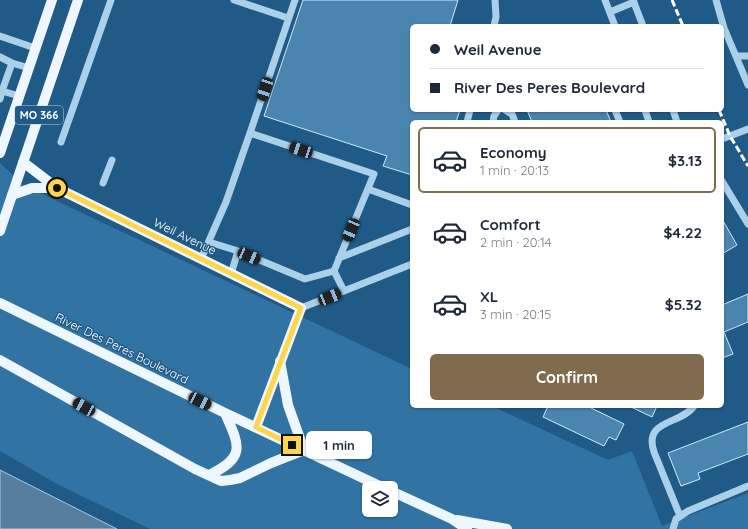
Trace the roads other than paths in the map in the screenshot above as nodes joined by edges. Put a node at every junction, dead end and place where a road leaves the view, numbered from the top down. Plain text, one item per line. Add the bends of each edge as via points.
1 (52, 0) edge
2 (78, 0) edge
3 (111, 0) edge
4 (234, 0) edge
5 (294, 0) edge
6 (495, 0) edge
7 (605, 0) edge
8 (716, 0) edge
9 (634, 1) edge
10 (610, 12) junction
11 (288, 18) junction
12 (494, 24) edge
13 (614, 24) edge
14 (642, 24) edge
15 (723, 24) edge
16 (724, 28) edge
17 (0, 36) edge
18 (36, 48) junction
19 (736, 56) junction
20 (748, 56) edge
21 (0, 57) edge
22 (12, 63) junction
23 (29, 68) junction
24 (748, 85) edge
25 (1, 91) edge
26 (19, 96) junction
27 (0, 99) edge
28 (508, 112) edge
29 (514, 120) edge
30 (748, 129) edge
31 (250, 132) junction
32 (724, 138) edge
33 (2, 139) edge
34 (61, 142) dead end
35 (0, 153) edge
36 (112, 160) dead end
37 (23, 162) junction
38 (103, 183) dead end
39 (724, 184) edge
40 (57, 188) junction
41 (368, 189) junction
42 (12, 195) junction
43 (410, 205) edge
44 (748, 224) edge
45 (410, 230) edge
46 (0, 231) edge
47 (209, 242) junction
48 (238, 251) junction
49 (339, 258) junction
50 (201, 259) junction
51 (410, 265) edge
52 (334, 271) junction
53 (231, 274) junction
54 (344, 291) junction
55 (5, 305) edge
56 (301, 308) junction
57 (0, 360) edge
58 (280, 361) junction
59 (692, 408) edge
60 (225, 413) junction
61 (256, 427) junction
62 (304, 450) junction
63 (209, 475) junction
64 (369, 481) edge
65 (748, 486) edge
66 (398, 494) edge
67 (680, 516) junction
68 (452, 519) junction
69 (467, 529) edge
70 (507, 529) edge
71 (673, 529) edge

1 - 18 main road, MO 366
2 - 37 main road, MO 366
3 - 34 street
4 - 11 street
5 - 11 street
6 - 12 street
7 - 10 street
8 - 15 street
9 - 10 street
9 - 14 street
10 - 13 street
11 - 31 street
16 - 19 street
17 - 18 street
18 - 23 main road, MO 366
19 - 20 street
19 - 24 street
21 - 22 street
22 - 23 street
22 - 25 street
23 - 26 main road, MO 366
25 - 26 street
25 - 27 street
26 - 33 main road, MO 366
28 - 29 street
30 - 32 street
31 - 41 street via 374,174
31 - 47 street
33 - 35 main road, MO 366
36 - 38 street
37 - 40 main road, Weil Avenue
37 - 42 main road, MO 366
39 - 44 street
40 - 42 main road via 32,188
40 - 50 main road, Weil Avenue
41 - 43 street
41 - 49 street
42 - 46 main road, MO 366
45 - 49 street
47 - 48 street
47 - 50 street
48 - 52 street via 305,279
48 - 53 street
49 - 52 street
50 - 53 main road, Weil Avenue
51 - 54 street
52 - 54 street
53 - 56 main road, Weil Avenue
54 - 56 street
55 - 60 main road, River Des Peres Boulevard
56 - 58 main road
57 - 63 main road
58 - 61 main road
58 - 62 main road via 288,404
59 - 67 street via 658,428 651,440
60 - 61 main road, River Des Peres Boulevard
60 - 63 main road via 236,438 237,449 232,460 224,468
61 - 62 main road, River Des Peres Boulevard
62 - 63 main road via 240,478 222,481
62 - 64 main road, River Des Peres Boulevard
65 - 67 street via 695,507
66 - 68 main road
67 - 71 street via 676,519
68 - 69 main road
68 - 70 main road

